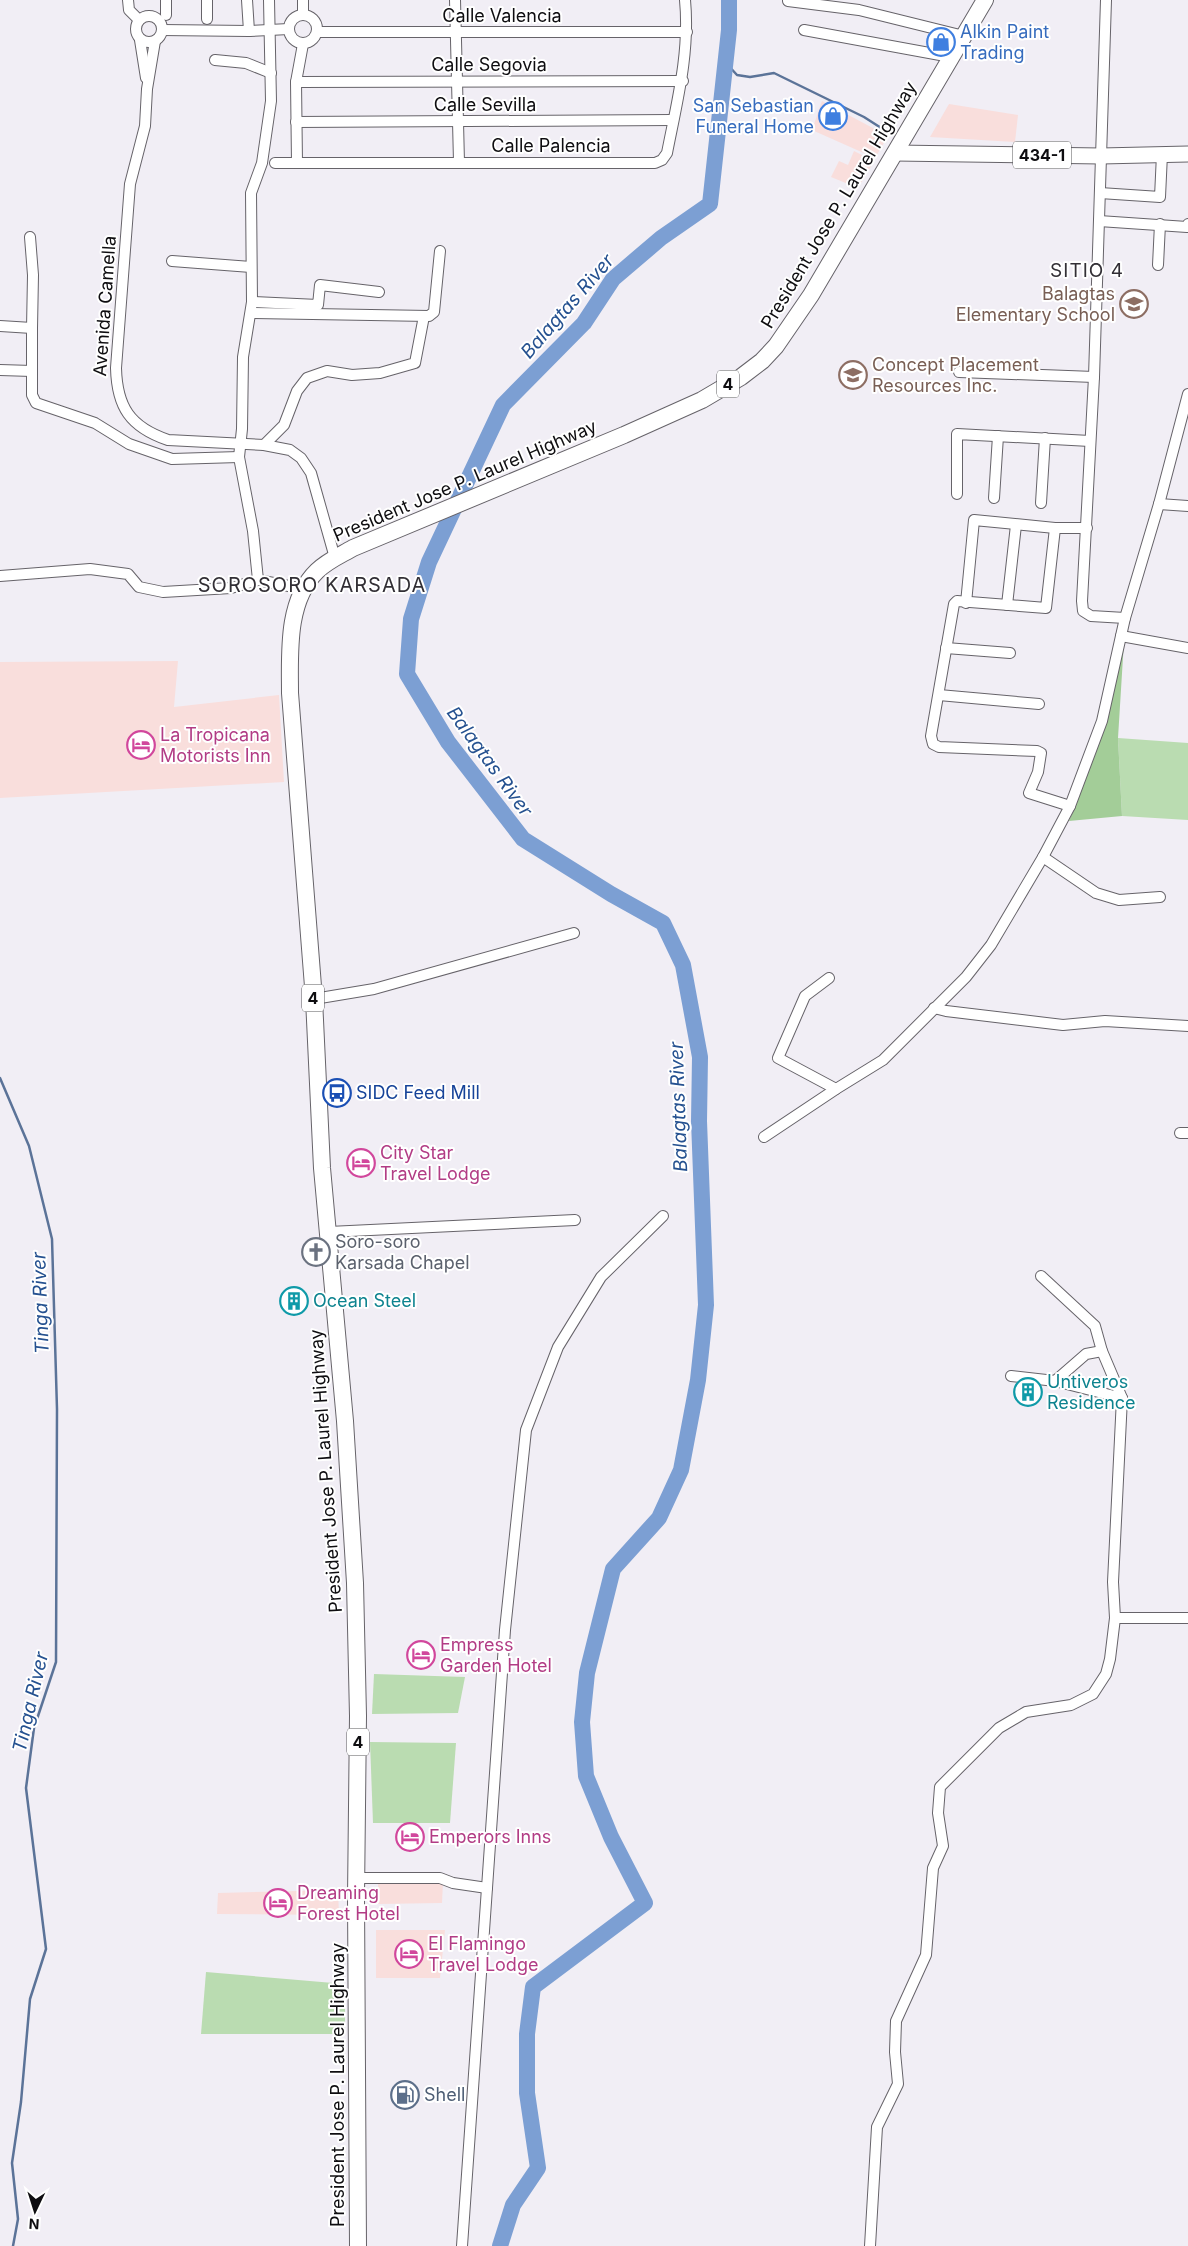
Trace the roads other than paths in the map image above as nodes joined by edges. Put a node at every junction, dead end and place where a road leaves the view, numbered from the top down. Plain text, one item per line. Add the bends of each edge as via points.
1 (128, 0) edge
2 (166, 0) edge
3 (206, 0) edge
4 (247, 0) edge
5 (270, 0) edge
6 (303, 0) edge
7 (455, 0) edge
8 (685, 0) edge
9 (788, 0) edge
10 (986, 0) edge
11 (1106, 0) edge
12 (166, 15) dead end
13 (303, 15) junction
14 (139, 20) junction
15 (207, 20) dead end
16 (289, 29) junction
17 (162, 30) junction
18 (271, 30) junction
19 (804, 30) dead end
20 (249, 31) junction
21 (317, 32) junction
22 (455, 32) junction
23 (687, 32) junction
24 (964, 36) junction
25 (140, 40) junction
26 (154, 41) junction
27 (303, 44) junction
28 (951, 57) junction
29 (215, 60) dead end
30 (271, 73) junction
31 (459, 81) junction
32 (683, 81) junction
33 (296, 82) junction
34 (147, 89) junction
35 (674, 120) junction
36 (296, 122) junction
37 (459, 122) junction
38 (895, 153) junction
39 (1162, 154) junction
40 (1188, 154) edge
41 (1101, 156) junction
42 (459, 162) junction
43 (297, 163) junction
44 (275, 164) dead end
45 (1100, 193) junction
46 (1099, 221) junction
47 (1160, 224) junction
48 (1188, 224) edge
49 (30, 237) dead end
50 (440, 250) dead end
51 (172, 261) dead end
52 (1158, 265) dead end
53 (250, 267) junction
54 (379, 292) dead end
55 (252, 302) junction
56 (252, 313) junction
57 (424, 316) junction
58 (0, 326) edge
59 (32, 328) junction
60 (0, 370) edge
61 (32, 371) junction
62 (959, 372) dead end
63 (1094, 377) junction
64 (1188, 394) edge
65 (998, 436) junction
66 (1045, 438) junction
67 (1090, 442) junction
68 (240, 444) junction
69 (264, 445) junction
70 (239, 457) junction
71 (957, 494) dead end
72 (994, 498) dead end
73 (1041, 503) dead end
74 (1159, 504) junction
75 (1188, 506) edge
76 (1016, 525) junction
77 (1055, 528) junction
78 (1086, 528) junction
79 (335, 558) junction
80 (0, 576) edge
81 (258, 580) junction
82 (304, 589) junction
83 (966, 603) junction
84 (1008, 605) junction
85 (1125, 618) junction
86 (1121, 636) junction
87 (946, 648) junction
88 (1188, 648) edge
89 (1010, 653) dead end
90 (939, 695) junction
91 (1039, 704) dead end
92 (1070, 806) junction
93 (1043, 857) junction
94 (1160, 897) dead end
95 (574, 933) dead end
96 (829, 978) dead end
97 (314, 999) junction
98 (934, 1008) junction
99 (1188, 1026) edge
100 (836, 1089) junction
101 (764, 1137) dead end
102 (663, 1216) dead end
103 (575, 1220) dead end
104 (329, 1232) junction
105 (1041, 1276) dead end
106 (1102, 1351) junction
107 (1011, 1376) dead end
108 (1054, 1381) junction
109 (1122, 1398) junction
110 (1115, 1618) junction
111 (1188, 1618) edge
112 (356, 1878) junction
113 (487, 1888) junction
114 (358, 2246) edge
115 (462, 2246) edge
116 (870, 2246) edge

1 - 14 street via 130,10
2 - 12 street
3 - 15 street
4 - 20 street
5 - 18 street
6 - 13 street
7 - 22 street
8 - 23 street, Calle Palencia
9 - 24 street via 858,10
10 - 24 highway, President Jose P. Laurel Highway / 4
11 - 41 street
13 - 16 street via 293,19
13 - 21 street via 315,21
14 - 17 street via 154,17
14 - 25 street via 135,30
16 - 18 street
16 - 27 street via 293,40
17 - 20 street
17 - 26 street
18 - 20 street
18 - 30 street
19 - 28 street
21 - 22 street, Calle Valencia
21 - 27 street via 314,38
22 - 23 street, Calle Valencia
22 - 31 street
23 - 32 street, Calle Palencia
24 - 28 highway, President Jose P. Laurel Highway / 4
25 - 26 street
25 - 34 street, Avenida Camella
26 - 34 street, Avenida Camella
27 - 33 street
28 - 38 highway, President Jose P. Laurel Highway / 4
29 - 30 street via 246,63
30 - 53 street via 268,130 262,163 251,193
31 - 32 street, Calle Segovia
31 - 33 street, Calle Segovia
31 - 37 street
32 - 35 street, Calle Palencia
33 - 36 street
34 - 68 street, Avenida Camella via 144,126 130,184 117,389 129,416 140,428 153,435 168,440
35 - 37 street, Calle Sevilla
35 - 42 street, Calle Palencia via 667,152 662,160 654,163
36 - 37 street, Calle Sevilla
36 - 43 street
37 - 42 street
38 - 41 main road, 434-1
38 - 79 highway, President Jose P. Laurel Highway / 4 via 798,315 776,346 741,377 702,400 624,435
39 - 40 main road, 434-1
39 - 41 main road, 434-1
39 - 45 street via 1160,197
41 - 45 street
42 - 43 street, Calle Palencia
43 - 44 street, Calle Palencia
45 - 46 street
46 - 47 street
46 - 63 street
47 - 48 street
47 - 52 street
49 - 59 street
50 - 57 street via 434,312
51 - 53 street
53 - 55 street
54 - 55 street via 320,285 318,305
55 - 56 street
56 - 57 street
56 - 68 street via 243,357
57 - 69 street via 415,363 380,373 352,375 327,372 307,378 297,391 284,425
58 - 59 street
59 - 61 street
60 - 61 street
61 - 70 street via 32,395 36,403 95,423 129,444 172,459
62 - 63 street
63 - 67 street
64 - 74 street
65 - 66 street
65 - 71 street via 957,434
65 - 72 street
66 - 67 street
66 - 73 street
67 - 78 street
68 - 69 street, Avenida Camella
68 - 70 street
69 - 79 street, Avenida Camella via 290,450 301,458 311,473
70 - 81 street via 253,531
74 - 75 street
74 - 85 street
76 - 77 street
76 - 83 street via 974,520
76 - 84 street
77 - 78 street
77 - 84 street via 1046,608
78 - 85 street via 1083,611 1091,616
79 - 82 highway, President Jose P. Laurel Highway / 4 via 316,572
80 - 81 street via 90,569 128,574 139,588 163,592 231,588
81 - 82 street
82 - 97 highway, President Jose P. Laurel Highway / 4 via 297,603 294,622 290,693
83 - 84 street
83 - 87 street via 957,601 954,604
85 - 86 street
86 - 88 street
86 - 92 street via 1102,721
87 - 89 street
87 - 90 street
90 - 91 street
90 - 92 street via 931,736 933,744 1042,753 1028,793
92 - 93 street
93 - 94 street via 1096,893 1119,900
93 - 98 street via 991,945 966,977
95 - 97 street via 374,989
96 - 100 street via 805,996 778,1058
97 - 104 highway, President Jose P. Laurel Highway / 4 via 322,1168
98 - 99 street via 1063,1025 1106,1021
98 - 100 street via 883,1060
100 - 101 street
102 - 113 street via 601,1277 558,1347 526,1430 505,1630
103 - 104 street
104 - 112 highway, President Jose P. Laurel Highway / 4 via 355,1574 358,1716
105 - 106 street via 1095,1326
106 - 108 street via 1086,1354
106 - 109 street
107 - 108 street
108 - 109 street
109 - 110 street via 1113,1582
110 - 111 street
110 - 116 street via 1106,1674 1093,1694 1071,1705 1026,1712 999,1728 940,1787 938,1813 943,1846 933,1868 926,1955 896,2021 898,2084 877,2127
112 - 113 street via 440,1878
112 - 114 highway, President Jose P. Laurel Highway / 4
113 - 115 street

